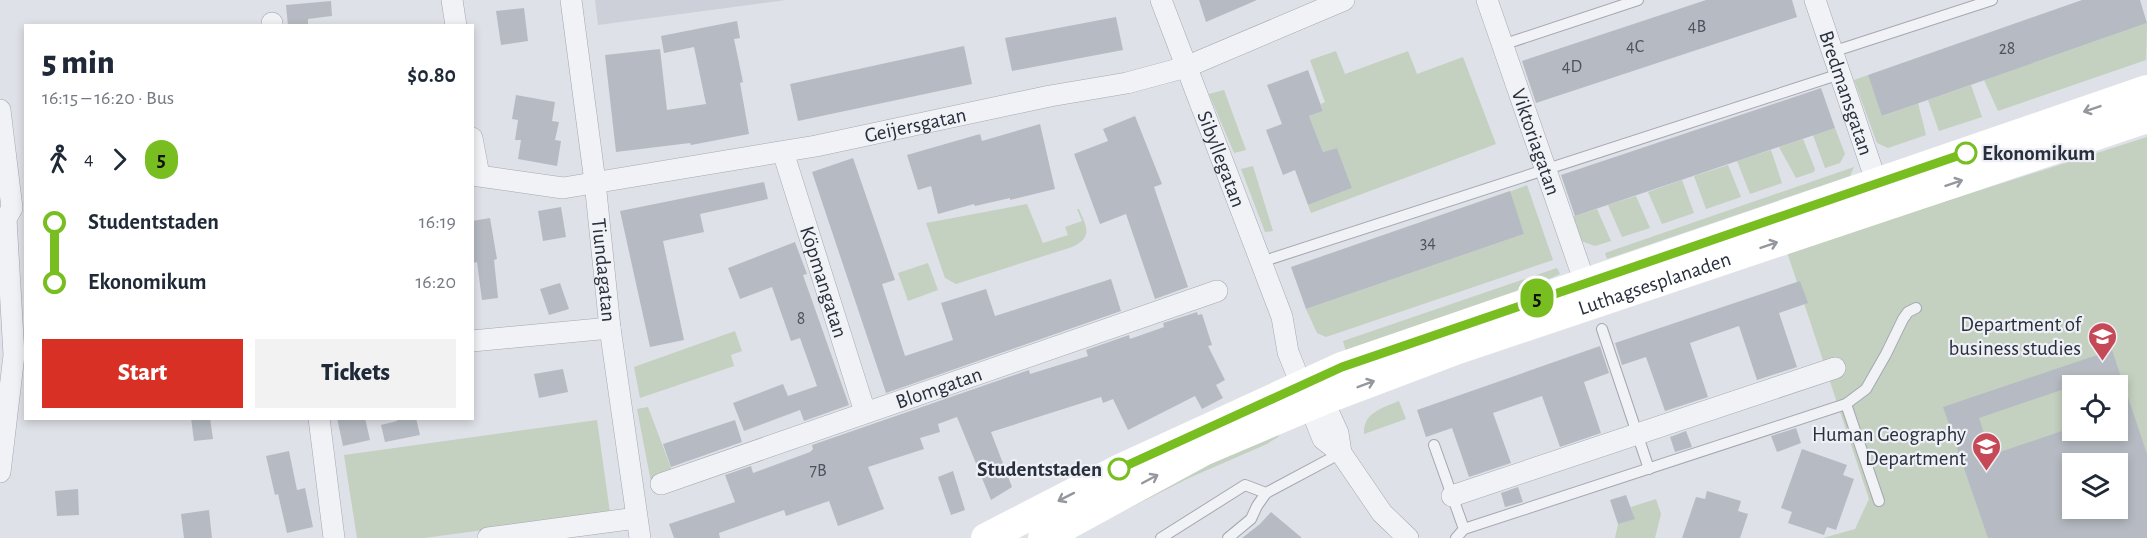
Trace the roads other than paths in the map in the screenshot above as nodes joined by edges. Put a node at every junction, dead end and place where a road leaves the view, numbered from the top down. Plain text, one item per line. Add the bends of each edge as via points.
1 (452, 0) edge
2 (571, 0) edge
3 (1161, 0) edge
4 (1344, 0) edge
5 (1486, 0) edge
6 (1638, 0) edge
7 (1815, 0) edge
8 (1992, 0) edge
9 (456, 24) edge
10 (1502, 45) junction
11 (1832, 52) junction
12 (1186, 67) junction
13 (1840, 74) junction
14 (2147, 90) edge
15 (0, 110) edge
16 (2147, 118) edge
17 (783, 152) junction
18 (474, 156) edge
19 (1545, 169) junction
20 (476, 175) edge
21 (595, 182) junction
22 (1877, 184) junction
23 (10, 219) edge
24 (1261, 262) junction
25 (1585, 283) junction
26 (1217, 291) dead end
27 (1916, 309) dead end
28 (610, 328) junction
29 (1602, 329) dead end
30 (474, 341) edge
31 (1836, 368) dead end
32 (1312, 392) junction
33 (1846, 404) junction
34 (865, 412) junction
35 (320, 420) edge
36 (1638, 435) junction
37 (1434, 445) dead end
38 (1341, 453) junction
39 (1649, 469) junction
40 (0, 472) edge
41 (661, 484) dead end
42 (1266, 493) junction
43 (1452, 496) junction
44 (1879, 501) dead end
45 (638, 528) edge
46 (1464, 529) junction
47 (334, 538) edge
48 (488, 538) edge
49 (986, 538) edge
50 (1043, 538) edge
51 (1161, 538) edge
52 (1228, 538) edge
53 (1408, 538) edge
54 (1456, 538) edge

1 - 9 street
2 - 21 street, Tiundagatan
3 - 12 street, Sibyllegatan
4 - 12 street, Geijersgatan
5 - 10 street, Viktoriagatan
6 - 10 lane
7 - 11 street, Bredmansgatan
8 - 11 lane
10 - 19 street, Viktoriagatan
11 - 13 street, Bredmansgatan
12 - 17 street, Geijersgatan via 1127,83
12 - 24 street, Sibyllegatan
13 - 19 lane
13 - 22 street, Bredmansgatan
14 -> 22 main road, Luthagsesplanaden
15 - 23 street
32 -> 16 main road, Luthagsesplanaden via 1458,349
17 - 21 street, Geijersgatan
17 - 34 street, Köpmangatan
18 - 20 street
19 - 24 lane
19 - 25 street, Viktoriagatan
20 - 21 street, Geijersgatan via 563,188
21 - 28 street, Tiundagatan
22 - 25 main road, Luthagsesplanaden
23 - 40 street via 14,355
24 - 32 street, Sibyllegatan via 1282,317 1301,347
25 - 32 main road, Luthagsesplanaden via 1342,367
26 - 34 street, Blomgatan
27 - 33 lane via 1903,319 1866,389
28 - 30 street
28 - 45 street, Tiundagatan
29 - 36 lane
31 - 36 street
32 - 38 street, Sibyllegatan via 1323,439
32 -> 49 main road, Luthagsesplanaden via 1118,470
50 -> 32 main road, Luthagsesplanaden
33 - 39 lane
33 - 44 lane
34 - 41 street, Blomgatan
35 - 47 street
36 - 39 lane
36 - 43 street
37 - 43 lane
38 - 42 lane
38 - 53 street, Sibyllegatan via 1382,513
39 - 46 lane
42 - 51 lane via 1245,485
42 - 52 lane via 1251,519
43 - 46 lane
45 - 48 street
46 - 54 lane

